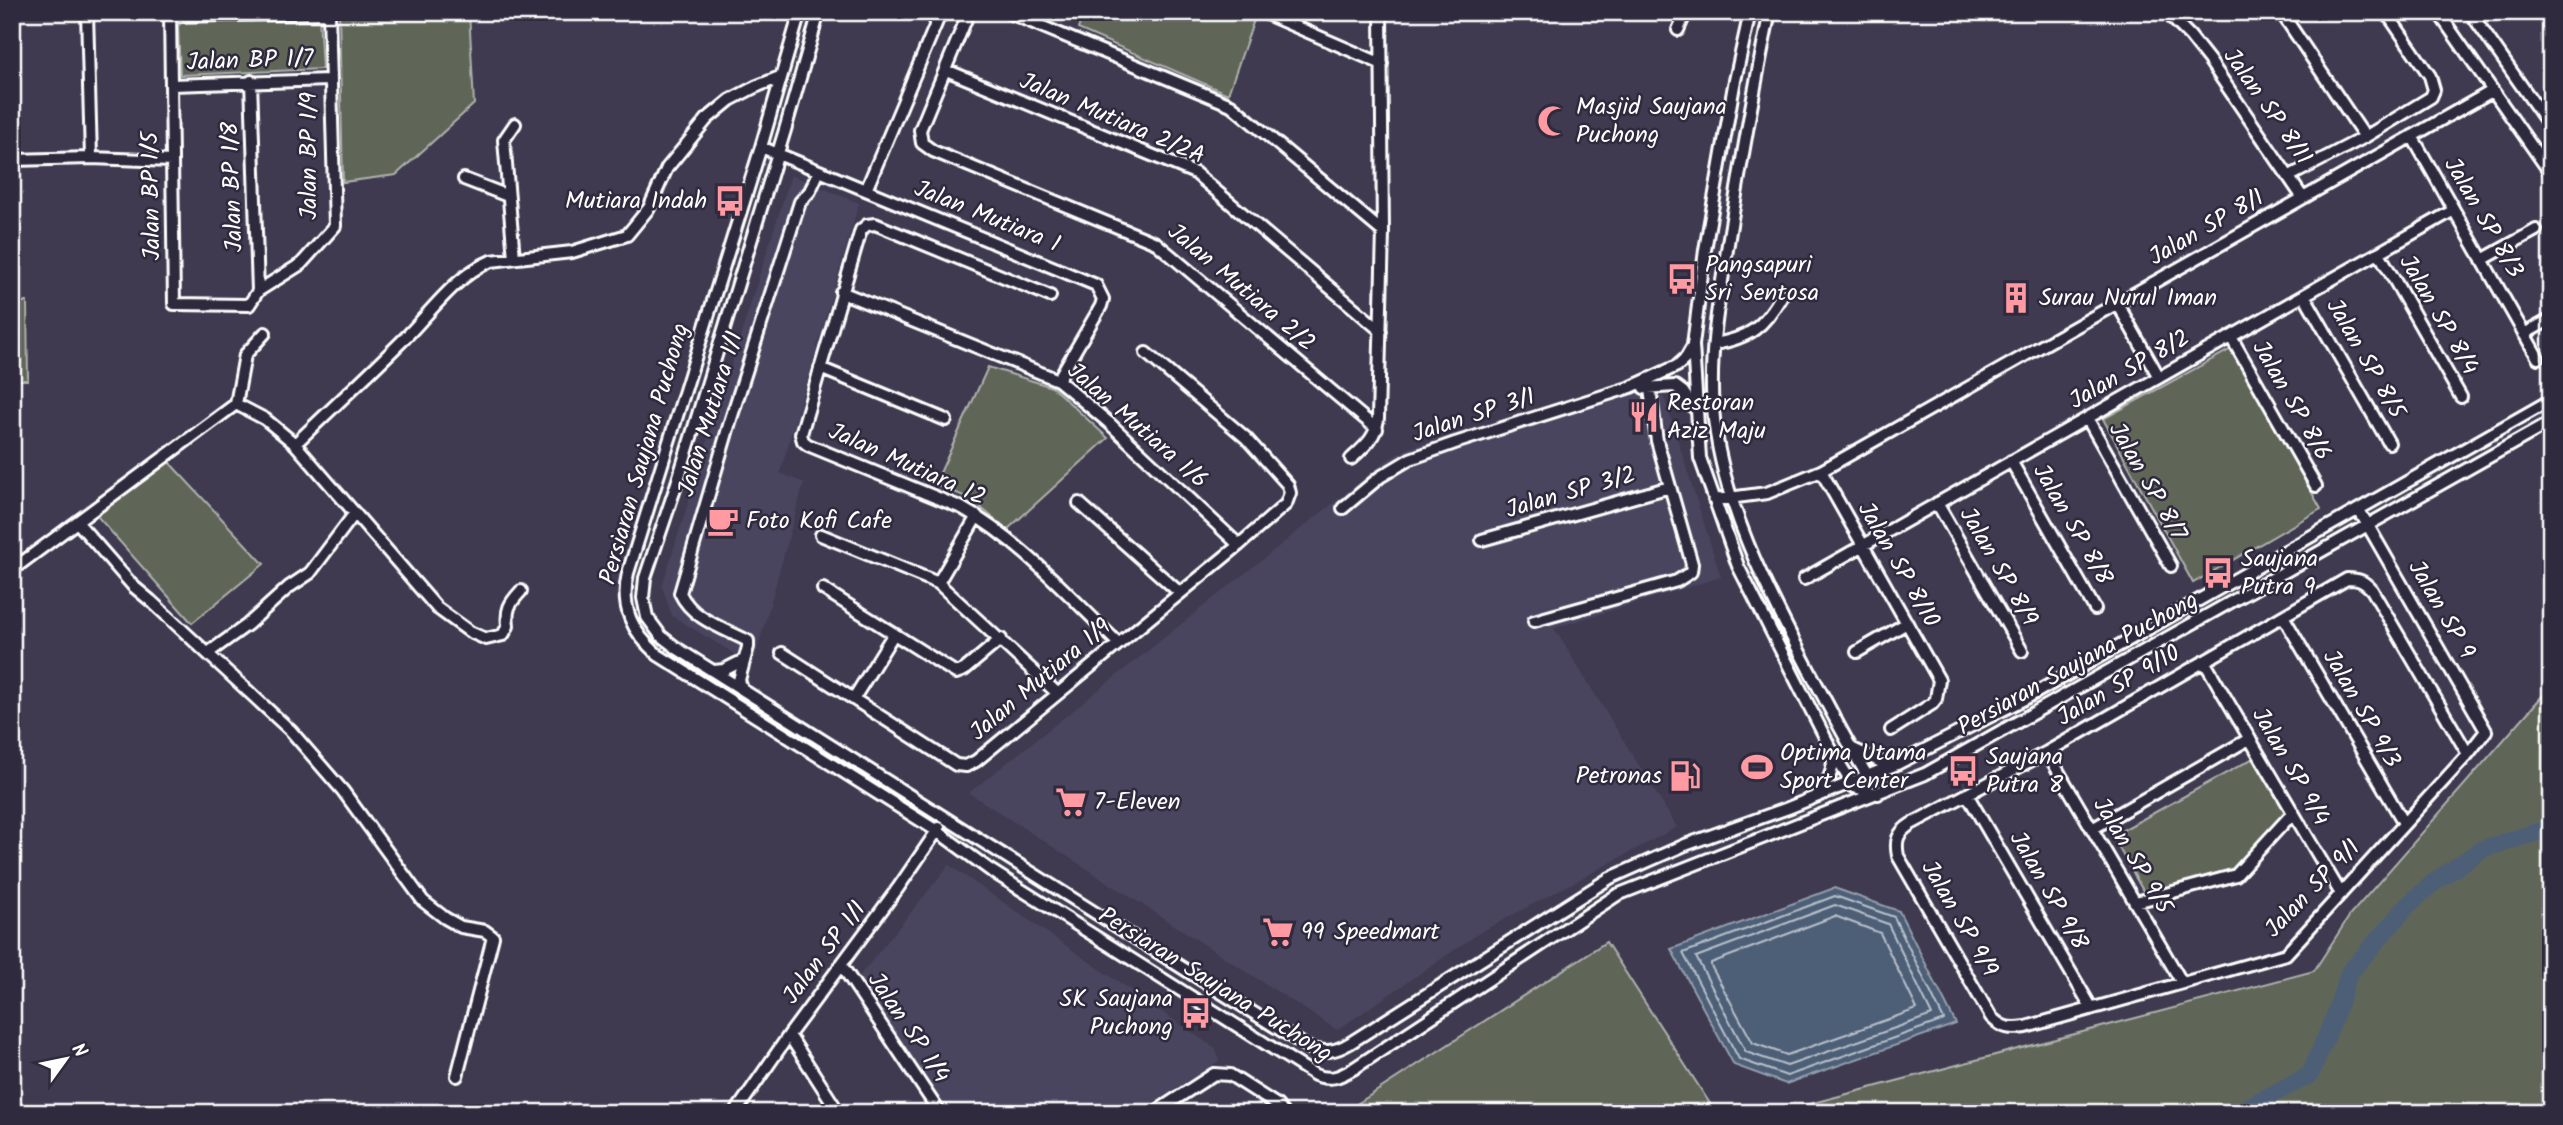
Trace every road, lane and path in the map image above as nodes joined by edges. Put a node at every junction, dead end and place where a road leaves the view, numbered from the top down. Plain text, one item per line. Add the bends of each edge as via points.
1 (87, 12) edge
2 (329, 12) edge
3 (800, 12) edge
4 (819, 12) edge
5 (941, 12) edge
6 (969, 12) edge
7 (1007, 12) edge
8 (1262, 12) edge
9 (1381, 12) edge
10 (1686, 12) edge
11 (1750, 12) edge
12 (1770, 12) edge
13 (2165, 12) edge
14 (2281, 12) edge
15 (2386, 12) edge
16 (2438, 12) edge
17 (2470, 12) edge
18 (170, 14) edge
19 (1678, 30) dead end
20 (1382, 64) junction
21 (946, 70) junction
22 (780, 77) junction
23 (330, 80) junction
24 (251, 81) junction
25 (172, 85) junction
26 (2492, 91) junction
27 (515, 124) dead end
28 (2551, 128) edge
29 (2365, 136) junction
30 (2412, 136) junction
31 (761, 147) junction
32 (778, 154) junction
33 (91, 158) junction
34 (12, 160) edge
35 (172, 161) junction
36 (819, 172) junction
37 (2551, 174) edge
38 (2290, 176) junction
39 (464, 179) dead end
40 (866, 190) junction
41 (508, 196) junction
42 (2303, 198) junction
43 (2454, 210) junction
44 (2536, 230) dead end
45 (1383, 232) junction
46 (2379, 253) junction
47 (514, 258) junction
48 (2482, 260) junction
49 (258, 291) junction
50 (841, 292) junction
51 (1782, 295) dead end
52 (2304, 295) junction
53 (1049, 296) dead end
54 (2117, 303) junction
55 (249, 304) joint
56 (2551, 319) edge
57 (1381, 331) junction
58 (265, 333) dead end
59 (2524, 334) junction
60 (2231, 337) junction
61 (1714, 344) junction
62 (1693, 345) junction
63 (1146, 353) dead end
64 (2538, 358) dead end
65 (820, 368) junction
66 (2159, 377) junction
67 (1058, 380) junction
68 (1631, 387) junction
69 (1650, 389) junction
70 (2461, 397) dead end
71 (2551, 400) edge
72 (236, 404) junction
73 (1696, 410) junction
74 (2087, 418) junction
75 (946, 420) dead end
76 (2551, 422) edge
77 (1377, 429) junction
78 (2389, 443) dead end
79 (295, 444) junction
80 (1351, 459) dead end
81 (2011, 461) junction
82 (1821, 471) junction
83 (2316, 486) dead end
84 (1670, 487) junction
85 (1732, 499) junction
86 (1714, 500) junction
87 (1079, 503) dead end
88 (1937, 503) junction
89 (1343, 508) dead end
90 (2359, 510) junction
91 (355, 513) junction
92 (977, 516) junction
93 (78, 523) junction
94 (2368, 525) junction
95 (821, 535) dead end
96 (1482, 540) dead end
97 (1239, 545) junction
98 (1863, 545) junction
99 (2171, 566) dead end
100 (12, 570) edge
101 (1804, 579) dead end
102 (938, 583) junction
103 (823, 589) dead end
104 (521, 591) dead end
105 (1180, 593) junction
106 (2095, 609) dead end
107 (2283, 617) junction
108 (1534, 621) dead end
109 (1907, 623) junction
110 (893, 635) junction
111 (1001, 639) junction
112 (1118, 643) junction
113 (2022, 651) dead end
114 (1857, 652) dead end
115 (208, 653) junction
116 (782, 653) dead end
117 (744, 660) junction
118 (2204, 661) junction
119 (714, 671) junction
120 (742, 689) junction
121 (1057, 693) junction
122 (854, 698) junction
123 (1891, 730) dead end
124 (2486, 731) joint
125 (2249, 739) junction
126 (1850, 748) junction
127 (1832, 751) junction
128 (2046, 752) junction
129 (2468, 754) junction
130 (1897, 764) junction
131 (1868, 777) junction
132 (1851, 783) junction
133 (1862, 791) junction
134 (1879, 794) junction
135 (1968, 796) junction
136 (1815, 797) junction
137 (1844, 808) junction
138 (2292, 814) junction
139 (946, 816) junction
140 (2404, 823) junction
141 (1902, 830) joint
142 (2092, 830) junction
143 (937, 831) junction
144 (1586, 892) junction
145 (2341, 894) junction
146 (1617, 895) junction
147 (2136, 902) junction
148 (1584, 916) junction
149 (842, 966) junction
150 (2182, 981) junction
151 (2091, 1007) junction
152 (2000, 1026) joint
153 (789, 1035) junction
154 (457, 1076) dead end
155 (735, 1113) edge
156 (839, 1113) edge
157 (940, 1113) edge
158 (1154, 1113) edge
159 (1283, 1113) edge

1 - 33 street
2 - 18 street
2 - 23 street, Jalan BP 1/9
3 - 22 street, Persiaran Saujana Puchong
4 - 32 street, Persiaran Saujana Puchong
5 - 40 street
6 - 21 street
7 - 45 street via 1231,106
8 - 20 street
9 - 20 street
10 - 19 street
11 - 62 street via 1705,250
12 - 61 street
13 - 38 street, Jalan SP 8/11 via 2209,60
14 - 29 street
15 - 29 street via 2430,76 2434,90 2426,102
16 - 26 street
17 - 28 street
18 - 25 street, Jalan BP 1/5
20 - 45 street
21 - 57 street, Jalan Mutiara 2/2A via 1195,173
21 - 77 street, Jalan Mutiara 2/2 via 920,130 922,143 1156,243
22 - 31 street, Persiaran Saujana Puchong
22 - 47 street via 730,100 707,120 667,169 649,208 627,235 572,252
23 - 24 street, Jalan BP 1/7
23 - 49 street, Jalan BP 1/9 via 334,226 301,264
24 - 25 street, Jalan BP 1/7
24 - 49 street, Jalan BP 1/8
25 - 35 street, Jalan BP 1/5
26 - 30 street, Jalan SP 8/1
26 - 37 street
27 - 41 street via 504,140
29 - 38 street
30 - 42 street, Jalan SP 8/1
30 - 43 street, Jalan SP 8/3
31 - 32 street, Jalan Mutiara 1
31 - 143 street, Persiaran Saujana Puchong via 628,573 625,606 642,641 658,655
32 - 36 street, Jalan Mutiara 1
32 - 119 street, Persiaran Saujana Puchong via 645,578 647,617 661,636
33 - 34 street
33 - 35 street
35 - 55 street, Jalan BP 1/5 via 174,304
36 - 40 street, Jalan Mutiara 1
36 - 117 street, Jalan Mutiara 1/1 via 800,202 680,593 696,614 748,641
38 - 42 street, Jalan SP 8/11
39 - 41 street
40 - 67 street, Jalan Mutiara 1 via 1096,285 1103,299 1101,306
41 - 47 street
42 - 54 street, Jalan SP 8/1
43 - 46 street, Jalan SP 8/2
43 - 48 street, Jalan SP 8/3
44 - 48 street
45 - 57 street
46 - 52 street, Jalan SP 8/2
46 - 70 street, Jalan SP 8/4
47 - 79 street via 491,261 464,276
48 - 59 street, Jalan SP 8/3
49 - 55 street, Jalan BP 1/9
50 - 53 street via 860,230 875,223
50 - 65 street
50 - 67 street, Jalan Mutiara 1/6
51 - 61 street via 1773,312 1752,332 1740,340
52 - 60 street, Jalan SP 8/2
52 - 78 street, Jalan SP 8/5
54 - 66 street
54 - 82 street, Jalan SP 8/1
56 - 59 street
57 - 77 street
58 - 72 street via 244,355
59 - 64 street, Jalan SP 8/3
60 - 66 street, Jalan SP 8/2
60 - 83 street, Jalan SP 8/6
61 - 85 street via 1713,411
62 - 68 street, Jalan SP 3/1 via 1677,366
62 - 73 street
63 - 97 street, Jalan Mutiara 1/9 via 1246,438 1284,478 1290,493 1286,504
65 - 75 street
65 - 92 street, Jalan Mutiara 12 via 801,434 808,445
66 - 74 street, Jalan SP 8/2
67 - 97 street, Jalan Mutiara 1/6
68 - 69 street, Jalan SP 3/1
68 - 89 street, Jalan SP 3/1 via 1410,459
69 - 73 street, Jalan SP 3/1 via 1675,386
69 - 84 street
71 - 90 street, Persiaran Saujana Puchong
72 - 79 street via 265,419
72 - 93 street
73 - 86 street via 1700,458
74 - 81 street, Jalan SP 8/2
74 - 99 street, Jalan SP 8/7
76 - 94 street, Persiaran Saujana Puchong
77 - 80 street
79 - 91 street
81 - 88 street, Jalan SP 8/2
81 - 106 street, Jalan SP 8/8
82 - 85 street, Jalan SP 8/1 via 1767,493
82 - 98 street, Jalan SP 8/10
84 - 96 street, Jalan SP 3/2
84 - 108 street via 1691,572 1677,581
85 - 86 street, Jalan SP 8/1
85 - 126 street via 1759,571
86 - 127 street via 1738,566
87 - 105 street
88 - 98 street, Jalan SP 8/2
88 - 113 street, Jalan SP 8/9
90 - 94 street, Jalan SP 9
90 - 130 street, Persiaran Saujana Puchong via 2030,696
91 - 104 street via 437,608 470,632 486,639 503,635 508,605
91 - 115 street via 310,573
92 - 102 street
92 - 112 street, Jalan Mutiara 12 via 1010,540
93 - 100 street
93 - 115 street via 133,586
94 - 124 street, Jalan SP 9
94 - 134 street, Persiaran Saujana Puchong via 1925,774
95 - 102 street
97 - 105 street, Jalan Mutiara 1/9
98 - 101 street, Jalan SP 8/2
98 - 109 street, Jalan SP 8/10
102 - 111 street
103 - 110 street
105 - 112 street, Jalan Mutiara 1/9
107 - 118 street, Jalan SP 9/10
107 - 129 street, Jalan SP 9/10 via 2347,579 2365,582
107 - 140 street, Jalan SP 9/3
109 - 114 street
109 - 123 street, Jalan SP 8/10 via 1939,680 1932,704
110 - 111 street via 956,673
110 - 122 street
111 - 121 street
112 - 121 street, Jalan Mutiara 1/9
115 - 154 street via 292,731 424,901 461,927 493,937
116 - 122 street, Jalan Mutiara 1/9
117 - 119 street
117 - 120 street via 739,680
118 - 125 street, Jalan SP 9/4
118 - 128 street, Jalan SP 9/10
119 - 120 street, Persiaran Saujana Puchong
120 - 139 street, Persiaran Saujana Puchong
121 - 122 street, Jalan Mutiara 1/9 via 966,765 956,765
124 - 129 street, Jalan SP 9/1
125 - 138 street, Jalan SP 9/4
125 - 142 street
126 - 130 street via 1883,763
126 - 131 street
127 - 132 street
127 - 136 street via 1827,783
128 - 135 street, Jalan SP 9/10
128 - 142 street, Jalan SP 9/5
129 - 140 street, Jalan SP 9/1
130 - 131 street, Persiaran Saujana Puchong
131 - 132 street, Persiaran Saujana Puchong
131 - 133 street
132 - 133 street
132 - 136 street, Persiaran Saujana Puchong
133 - 134 street
133 - 137 street
134 - 137 street, Persiaran Saujana Puchong
135 - 141 street, Jalan SP 9/10
135 - 151 street, Jalan SP 9/8
136 - 144 street, Persiaran Saujana Puchong via 1654,857
137 - 146 street, Persiaran Saujana Puchong
138 - 145 street, Jalan SP 9/4
138 - 147 street via 2236,875
139 - 143 street, Jalan SP 1/1
139 - 144 street, Persiaran Saujana Puchong via 1309,1048 1326,1053 1350,1043
140 - 145 street, Jalan SP 9/1
141 - 152 street, Jalan SP 9/9 via 1896,838 1898,856
142 - 147 street, Jalan SP 9/5
143 - 148 street, Persiaran Saujana Puchong via 990,870 1328,1080 1353,1069
143 - 149 street, Jalan SP 1/1
144 - 146 street
144 - 148 street
145 - 150 street, Jalan SP 9/1 via 2284,955
146 - 148 street, Persiaran Saujana Puchong
147 - 150 street, Jalan SP 9/5
149 - 153 street, Jalan SP 1/1
149 - 157 street, Jalan SP 1/4
150 - 151 street, Jalan SP 9/1
151 - 152 street, Jalan SP 9/1 via 2026,1027
153 - 155 street, Jalan SP 1/1
153 - 156 street
158 - 159 street via 1222,1073 1278,1105

